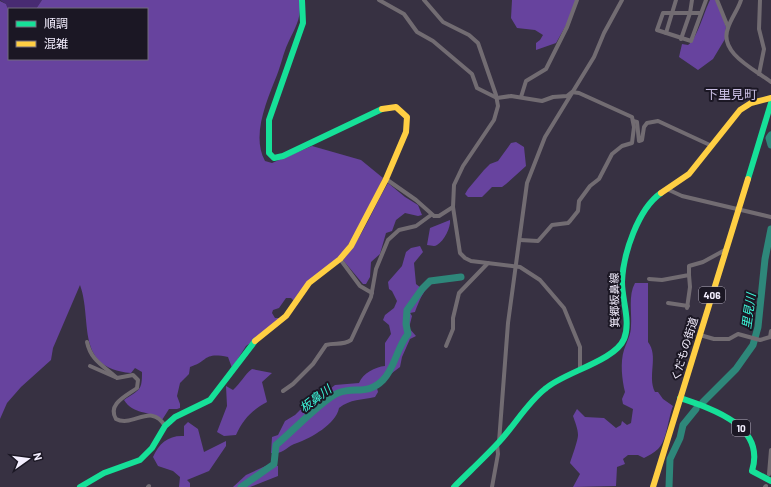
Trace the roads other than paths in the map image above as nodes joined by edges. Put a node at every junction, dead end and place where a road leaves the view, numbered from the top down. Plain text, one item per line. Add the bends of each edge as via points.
1 (302, 0) edge
2 (379, 0) edge
3 (424, 0) edge
4 (578, 0) edge
5 (622, 0) edge
6 (676, 0) edge
7 (692, 0) edge
8 (706, 0) edge
9 (717, 0) edge
10 (742, 0) edge
11 (760, 0) edge
12 (672, 13) junction
13 (690, 13) junction
14 (700, 13) junction
15 (728, 27) junction
16 (666, 33) junction
17 (681, 39) junction
18 (759, 74) junction
19 (771, 82) edge
20 (572, 92) junction
21 (521, 97) junction
22 (497, 98) junction
23 (771, 98) edge
24 (771, 103) edge
25 (633, 121) junction
26 (712, 146) junction
27 (386, 179) junction
28 (669, 190) junction
29 (453, 206) junction
30 (738, 208) junction
31 (431, 215) junction
32 (771, 217) edge
33 (520, 240) junction
34 (726, 250) junction
35 (340, 259) junction
36 (488, 263) junction
37 (515, 267) junction
38 (688, 275) junction
39 (649, 279) dead end
40 (372, 293) junction
41 (668, 303) dead end
42 (771, 332) edge
43 (699, 335) junction
44 (87, 342) dead end
45 (446, 346) dead end
46 (90, 366) dead end
47 (580, 369) junction
48 (118, 378) junction
49 (283, 391) dead end
50 (680, 398) junction
51 (165, 426) junction
52 (498, 443) junction
53 (771, 450) edge
54 (771, 459) edge
55 (769, 474) dead end
56 (767, 485) edge
57 (85, 486) edge
58 (454, 487) edge
59 (492, 487) edge
60 (653, 487) edge

1 - 27 main road via 303,23 269,120 269,153 274,158 283,156 385,108 396,107 407,116 408,127
2 - 22 street via 404,14 417,32 433,41 472,74 477,88
3 - 22 street via 443,22 474,38 478,43
4 - 21 street via 546,69 526,81
5 - 20 street via 594,57
6 - 12 street
7 - 13 street
8 - 14 street
9 - 15 street
10 - 15 street
11 - 18 street via 759,29 764,49
12 - 13 street
12 - 16 street
12 - 16 street via 663,13 657,30
13 - 14 street
13 - 17 street
14 - 17 street via 691,41
15 - 18 street via 726,37 735,54
16 - 17 street
18 - 19 street
20 - 21 street via 568,96 553,96 542,101
20 - 25 street via 595,99 629,115
20 - 33 street via 545,137 527,182
21 - 22 street
22 - 29 street via 498,111 494,120 456,180
23 - 26 main road, 箕郷板鼻線 via 751,103 740,110
24 - 30 main road, くだもの街道 / 406
25 - 26 street via 638,125 639,140 642,140 647,123 658,121
25 - 33 street via 632,143 622,146 612,154 599,179 579,201 578,211 570,221 552,225 538,241
26 - 28 main road, 箕郷板鼻線 via 689,174
27 - 31 street via 416,200
27 - 35 main road via 351,246
28 - 30 street via 682,196
28 - 47 main road, 箕郷板鼻線 via 649,203 626,253 622,282 626,321 624,338 611,353
29 - 31 street via 438,216
29 - 36 street via 462,255 471,261
30 - 32 street
30 - 34 main road, くだもの街道 / 406
31 - 40 street via 416,226 399,230 389,238 376,269
33 - 37 street
34 - 38 street via 689,266
34 - 43 main road, くだもの街道 / 406
35 - 40 street via 360,286
35 - 51 main road via 309,284 286,316 252,343 210,400 175,417
36 - 37 street
36 - 45 street via 459,293 453,329
37 - 47 street via 520,267 535,276 563,306 580,347
37 - 52 street
38 - 39 street via 662,280
38 - 41 street via 688,307
40 - 49 street via 351,340 326,345 313,364
42 - 43 street via 770,337 760,340 738,334 729,339
43 - 50 main road, くだもの街道 / 406
44 - 48 street via 94,360
46 - 48 street
47 - 52 main road, 箕郷板鼻線 via 544,388
48 - 51 street via 133,375 139,384 114,407 116,419 124,422 149,415 158,418
50 - 56 main road, 10 via 704,407 746,432 755,449 752,471
50 - 60 main road, くだもの街道 / 406
51 - 57 main road via 152,448 140,460 104,473
52 - 58 main road, 箕郷板鼻線
52 - 59 street
53 - 54 street
54 - 55 street

